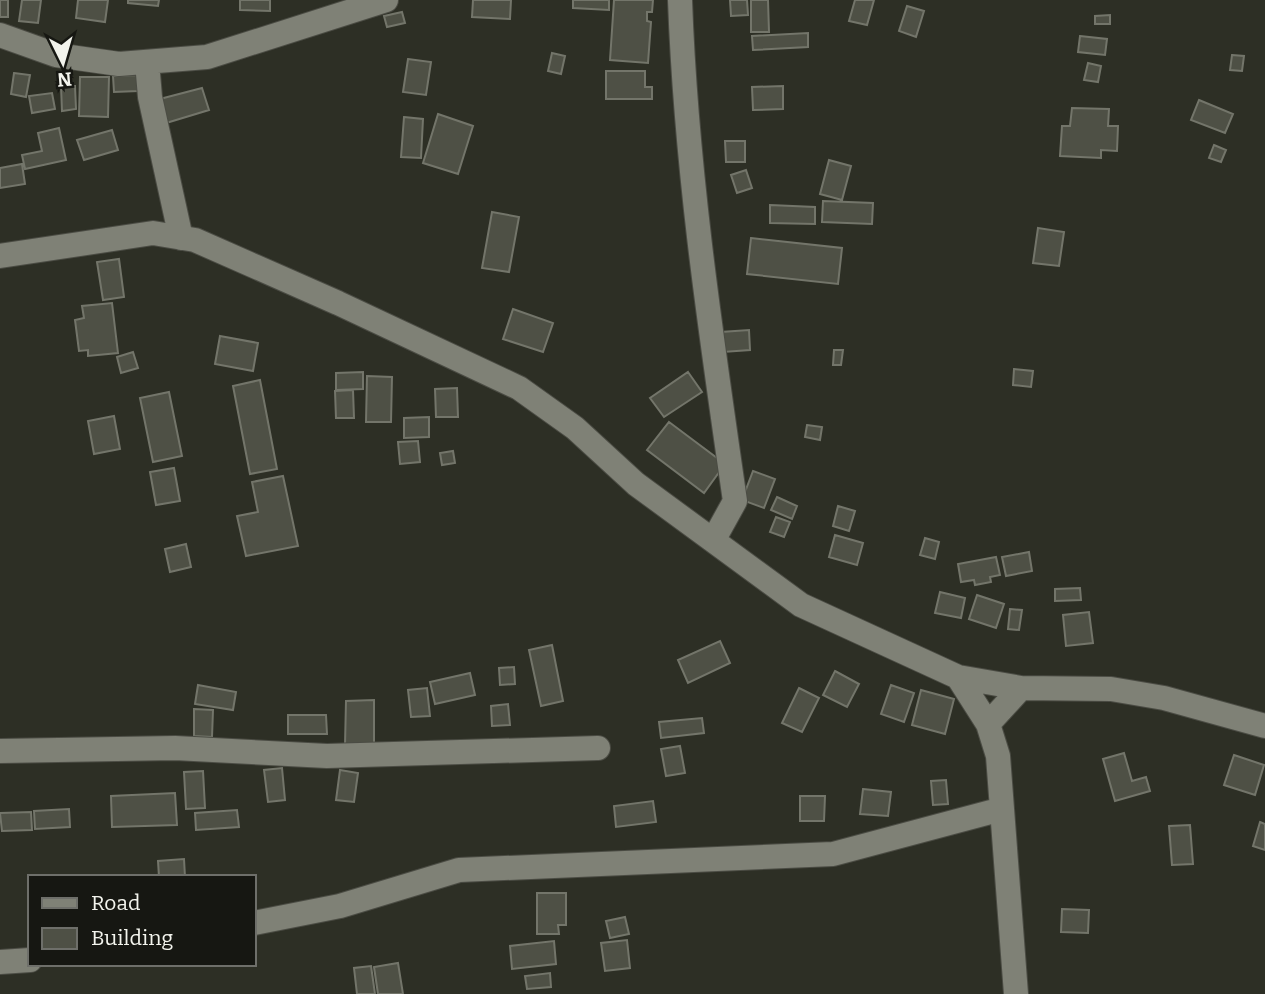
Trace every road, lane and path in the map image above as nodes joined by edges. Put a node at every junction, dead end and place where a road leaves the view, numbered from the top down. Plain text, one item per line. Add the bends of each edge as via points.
1 (386, 0) edge
2 (680, 0) edge
3 (0, 35) edge
4 (147, 62) junction
5 (181, 238) junction
6 (0, 256) edge
7 (714, 540) junction
8 (958, 677) junction
9 (1021, 688) junction
10 (988, 724) junction
11 (1265, 726) edge
12 (598, 748) dead end
13 (0, 751) edge
14 (1002, 809) junction
15 (256, 923) edge
16 (28, 960) edge
17 (0, 962) edge
18 (1016, 994) edge

1 - 4 street via 208,57
2 - 7 street via 683,89 696,217 735,502
3 - 4 street via 56,55 119,64
4 - 5 street via 150,97
5 - 6 street via 153,233
5 - 7 street via 195,240 338,303 519,388 575,428 636,485
7 - 8 street via 801,605
8 - 9 street
8 - 10 street
9 - 10 street
9 - 11 street via 1111,689 1164,698
10 - 14 street via 998,756
12 - 13 street via 327,756 175,748
14 - 15 street via 832,854 459,870 340,906
14 - 18 street
16 - 17 street

